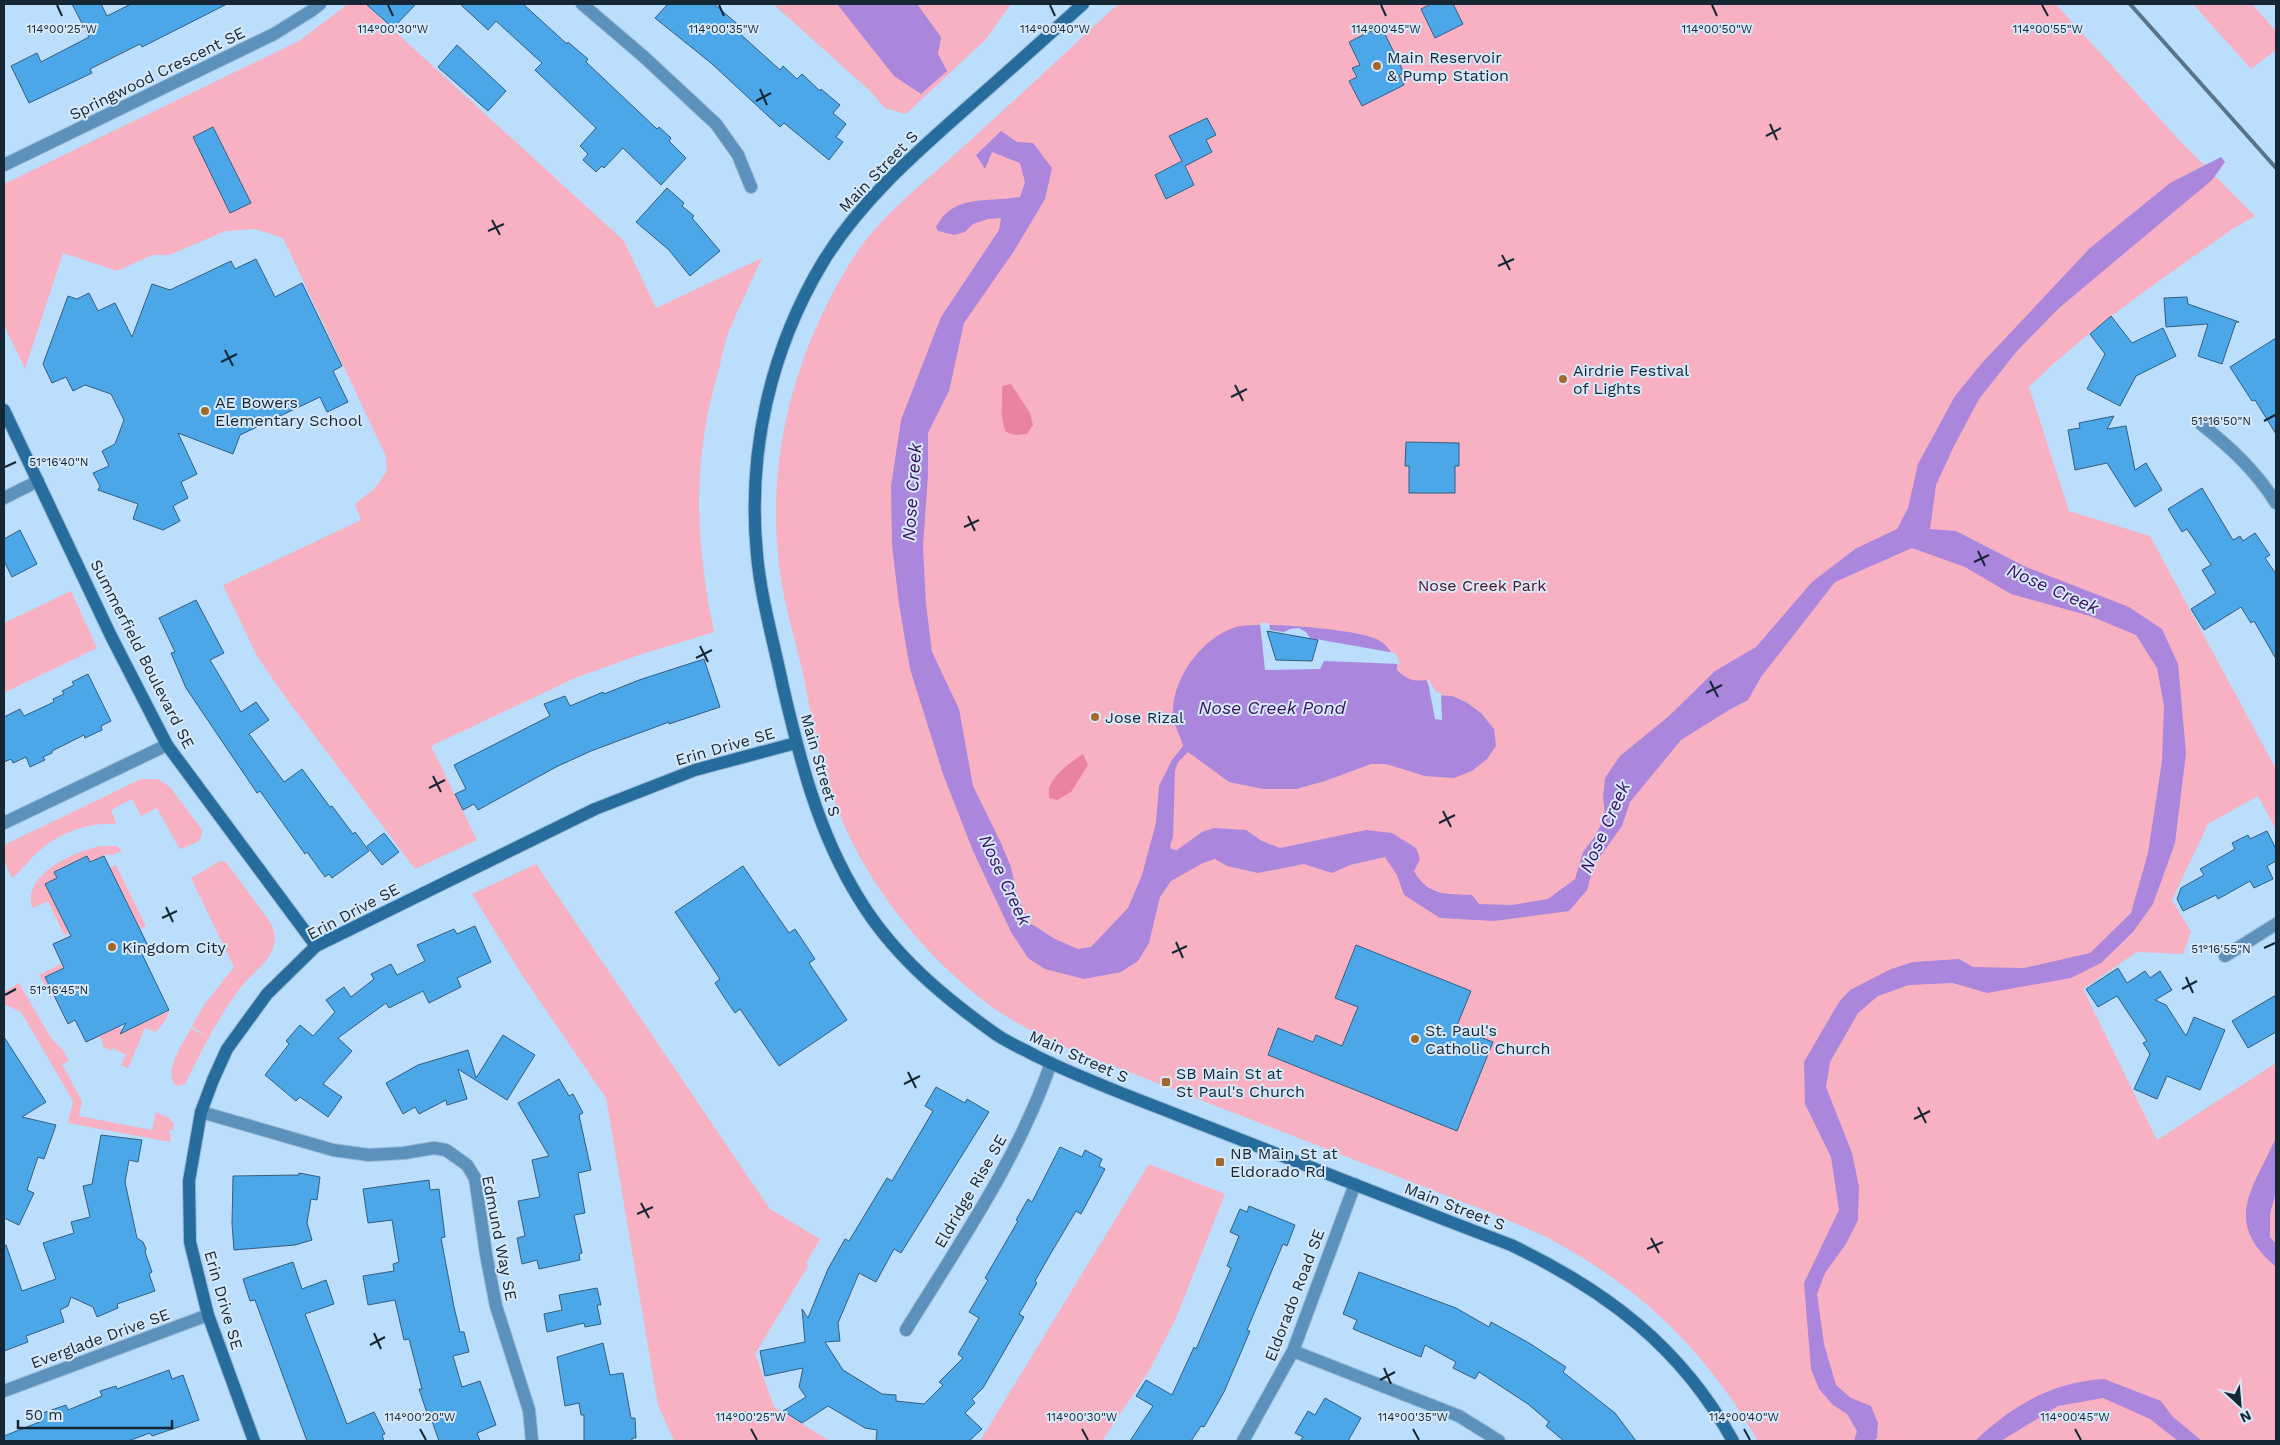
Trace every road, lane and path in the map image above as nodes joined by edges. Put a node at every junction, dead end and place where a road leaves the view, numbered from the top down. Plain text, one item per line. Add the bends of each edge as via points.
1 (320, 4) edge
2 (582, 4) edge
3 (1083, 4) edge
4 (4, 164) edge
5 (751, 187) dead end
6 (4, 410) edge
7 (2201, 424) dead end
8 (38, 481) junction
9 (4, 498) edge
10 (2276, 503) edge
11 (796, 743) junction
12 (167, 745) junction
13 (4, 823) edge
14 (2276, 924) edge
15 (316, 946) junction
16 (2225, 956) dead end
17 (1051, 1063) junction
18 (201, 1112) junction
19 (1354, 1184) junction
20 (208, 1315) junction
21 (906, 1330) dead end
22 (1293, 1351) junction
23 (4, 1391) edge
24 (254, 1441) edge
25 (532, 1441) edge
26 (1243, 1441) edge
27 (1499, 1441) edge
28 (1733, 1441) edge

1 - 4 street, Springwood Crescent SE via 274,34
2 - 5 street via 716,124 738,155
3 - 11 main road, Main Street S via 904,164 856,214 823,263 793,321 775,368 761,425 754,485 757,555 763,593
6 - 8 main road, Summerfield Boulevard SE
7 - 10 street via 2251,468
8 - 9 street
8 - 12 main road, Summerfield Boulevard SE
11 - 15 main road, Erin Drive SE via 696,770 626,795
11 - 17 main road, Main Street S via 823,831 858,898 893,945 936,989 1001,1039
12 - 13 street
12 - 15 main road, Summerfield Boulevard SE
14 - 16 street
15 - 18 main road, Erin Drive SE via 267,994 237,1034 227,1049
17 - 19 main road, Main Street S
17 - 21 street, Eldridge Rise SE via 1036,1106 1007,1165
18 - 20 main road, Erin Drive SE via 189,1181 190,1242
18 - 25 street, Edmund Way SE via 333,1150 369,1155 404,1154 434,1148 446,1150 467,1164 475,1178 496,1306 529,1410
19 - 22 street, Eldorado Road SE
19 - 28 main road, Main Street S via 1557,1267 1608,1300 1648,1332 1680,1366 1704,1395
20 - 23 street, Everglade Drive SE
20 - 24 main road, Erin Drive SE
22 - 26 street, Eldorado Road SE
22 - 27 street via 1459,1416

